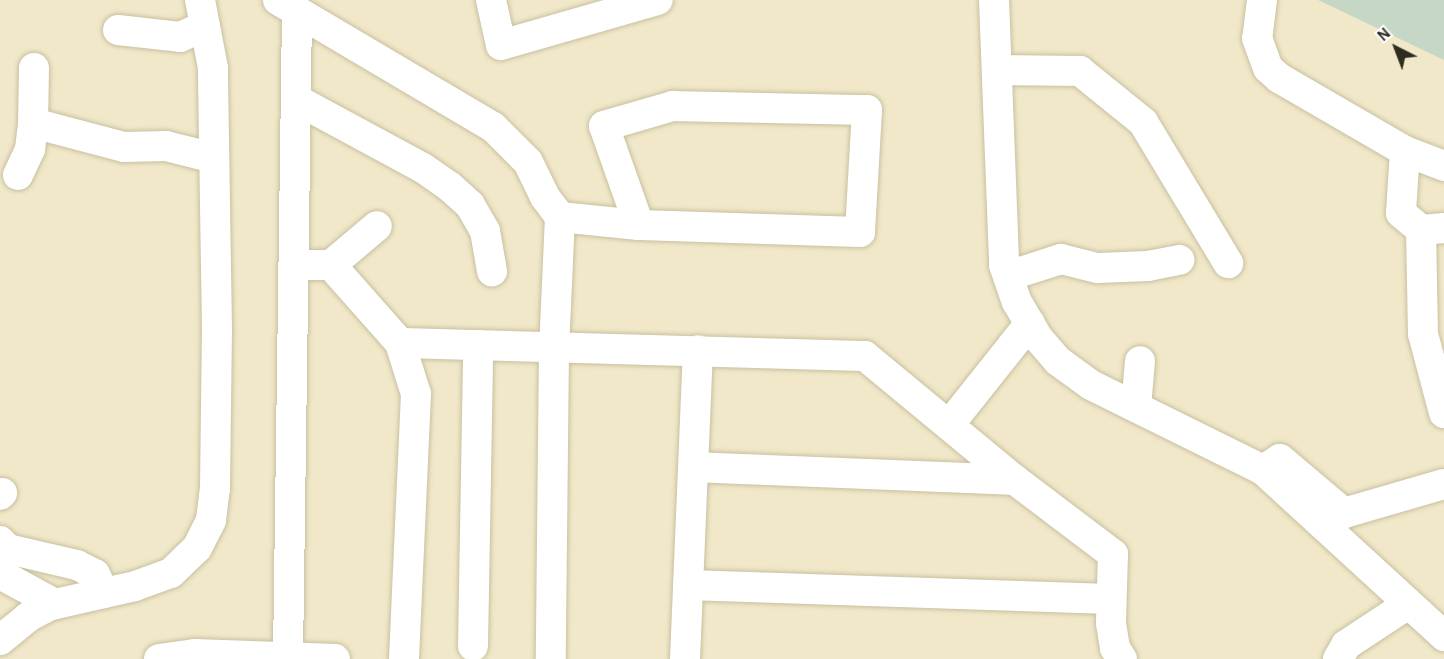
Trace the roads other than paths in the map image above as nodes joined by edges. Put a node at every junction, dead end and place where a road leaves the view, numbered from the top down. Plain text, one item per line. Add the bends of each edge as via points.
1 (491, 0) edge
2 (658, 0) edge
3 (994, 0) edge
4 (1262, 0) edge
5 (287, 6) edge
6 (202, 13) edge
7 (117, 30) dead end
8 (34, 68) dead end
9 (997, 70) junction
10 (297, 100) junction
11 (32, 132) junction
12 (1405, 151) junction
13 (214, 158) junction
14 (1443, 162) edge
15 (9, 173) edge
16 (560, 217) junction
17 (639, 225) junction
18 (376, 226) dead end
19 (1432, 229) edge
20 (1179, 260) dead end
21 (1228, 263) dead end
22 (296, 265) junction
23 (331, 265) junction
24 (492, 271) dead end
25 (1008, 276) junction
26 (1030, 323) junction
27 (400, 343) junction
28 (478, 345) junction
29 (554, 348) junction
30 (698, 350) junction
31 (1140, 361) dead end
32 (1136, 407) junction
33 (1444, 413) edge
34 (949, 425) junction
35 (694, 467) junction
36 (1263, 470) junction
37 (1015, 480) junction
38 (1444, 484) edge
39 (0, 541) edge
40 (0, 574) edge
41 (688, 585) junction
42 (104, 593) junction
43 (1110, 599) junction
44 (55, 604) junction
45 (1408, 604) junction
46 (1444, 636) edge
47 (0, 640) edge
48 (473, 646) dead end
49 (288, 657) junction
50 (159, 659) edge
51 (335, 659) edge
52 (404, 659) edge
53 (551, 659) edge
54 (685, 659) edge
55 (1122, 659) edge
56 (1338, 659) edge

1 - 2 street via 501,45
3 - 9 street
4 - 12 street via 1257,38 1268,68 1305,80
5 - 10 street
5 - 16 street via 493,127 528,162
6 - 7 street via 180,37
6 - 13 street via 213,68
8 - 11 street
9 - 21 street via 1080,71 1143,122
9 - 25 street via 1004,265
10 - 22 street
10 - 24 street via 449,186 470,205 484,231
11 - 13 street via 124,147 166,146
11 - 15 street
12 - 14 street
12 - 19 street via 1401,213
13 - 42 street via 217,331 215,489 211,520 197,548 171,573
16 - 17 street
16 - 29 street
17 - 17 street via 860,232 867,110 674,106 604,126
18 - 23 street
19 - 33 street via 1423,334
20 - 25 street via 1098,268 1061,259
22 - 23 street
22 - 49 street
23 - 27 street
25 - 26 street
26 - 32 street via 1058,361 1090,385
26 - 34 street
27 - 28 street
27 - 52 street via 416,394
28 - 29 street
28 - 48 street
29 - 30 street
29 - 53 street
30 - 34 street via 865,356
30 - 35 street
31 - 32 street
32 - 36 street
34 - 37 street
35 - 37 street
35 - 41 street
36 - 38 street via 1280,459 1344,513
36 - 45 street
37 - 43 street via 1113,554
39 - 42 street via 8,549 77,565 94,574
40 - 44 street
41 - 43 street
41 - 54 street
42 - 44 street
43 - 55 street via 1114,648
44 - 47 street via 28,617
45 - 46 street
45 - 56 street via 1346,645
49 - 50 street via 195,654
49 - 51 street

